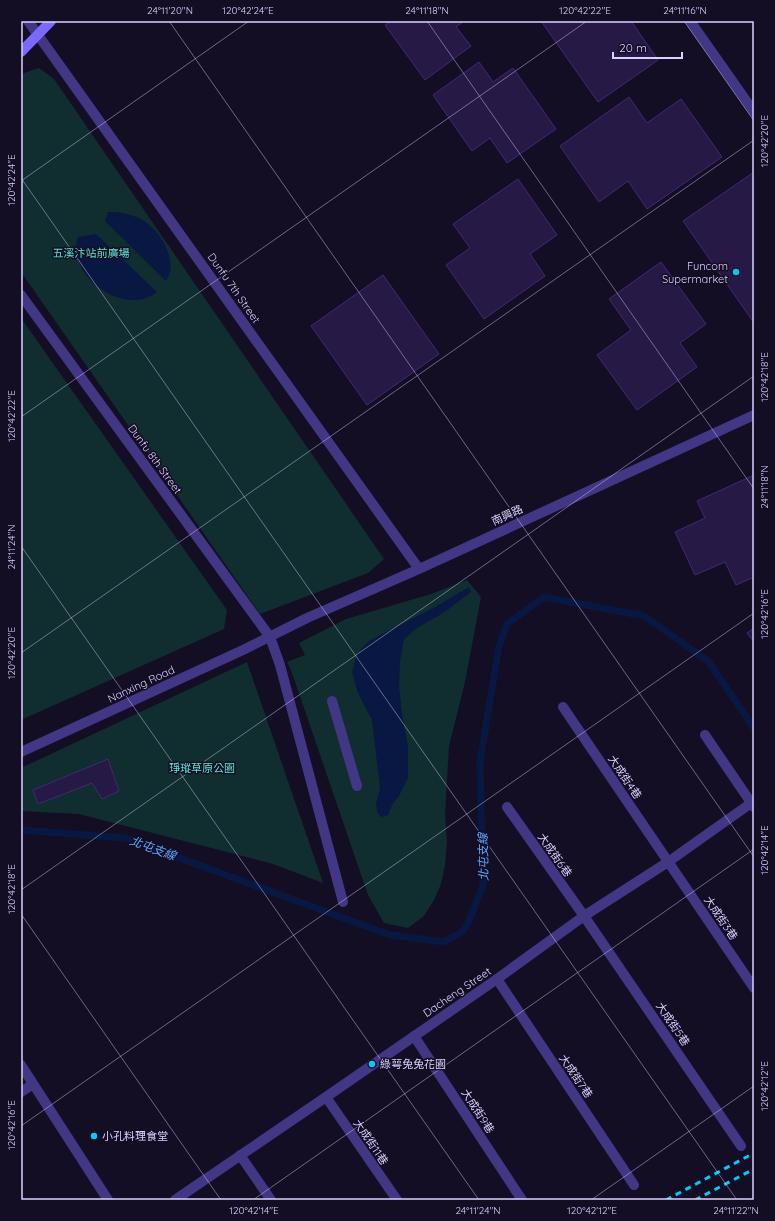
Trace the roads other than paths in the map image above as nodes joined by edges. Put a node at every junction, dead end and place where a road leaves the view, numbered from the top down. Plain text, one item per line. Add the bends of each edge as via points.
1 (28, 21) edge
2 (51, 21) edge
3 (690, 21) edge
4 (38, 35) junction
5 (21, 52) edge
6 (754, 112) edge
7 (21, 295) edge
8 (754, 415) edge
9 (419, 569) junction
10 (270, 637) junction
11 (332, 701) dead end
12 (563, 707) dead end
13 (705, 736) dead end
14 (21, 752) edge
15 (357, 786) dead end
16 (753, 804) edge
17 (507, 807) dead end
18 (668, 862) junction
19 (343, 902) dead end
20 (584, 916) junction
21 (497, 979) junction
22 (754, 988) edge
23 (414, 1036) junction
24 (21, 1065) edge
25 (33, 1084) junction
26 (21, 1092) edge
27 (326, 1097) junction
28 (741, 1146) dead end
29 (240, 1155) junction
30 (634, 1185) dead end
31 (108, 1200) edge
32 (175, 1200) edge
33 (271, 1200) edge
34 (396, 1200) edge
35 (522, 1200) edge

1 - 4 street, Dunfu 7th Street
2 - 4 street
3 - 6 street
4 - 5 street
4 - 9 street, Dunfu 7th Street
7 - 10 street, Dunfu 8th Street
8 - 9 street, 南興路
9 - 10 street, 南興路
10 - 14 street, Nanxing Road
10 - 19 street, Dunfu 8th Street via 280,665
11 - 15 street
12 - 18 street, 大成街4巷
13 - 16 street
16 - 18 street, Dacheng Street
17 - 20 street, 大成街6巷
18 - 20 street, Dacheng Street
18 - 22 street, 大成街3巷
20 - 21 street, Dacheng Street
20 - 28 street, 大成街5巷
21 - 23 street, Dacheng Street
21 - 30 street, 大成街7巷
23 - 27 street, Dacheng Street
23 - 35 street, 大成街9巷
24 - 25 street
25 - 26 street
25 - 31 street
27 - 29 street, Dacheng Street
27 - 34 street, 大成街11巷
29 - 32 street, Dacheng Street
29 - 33 street

